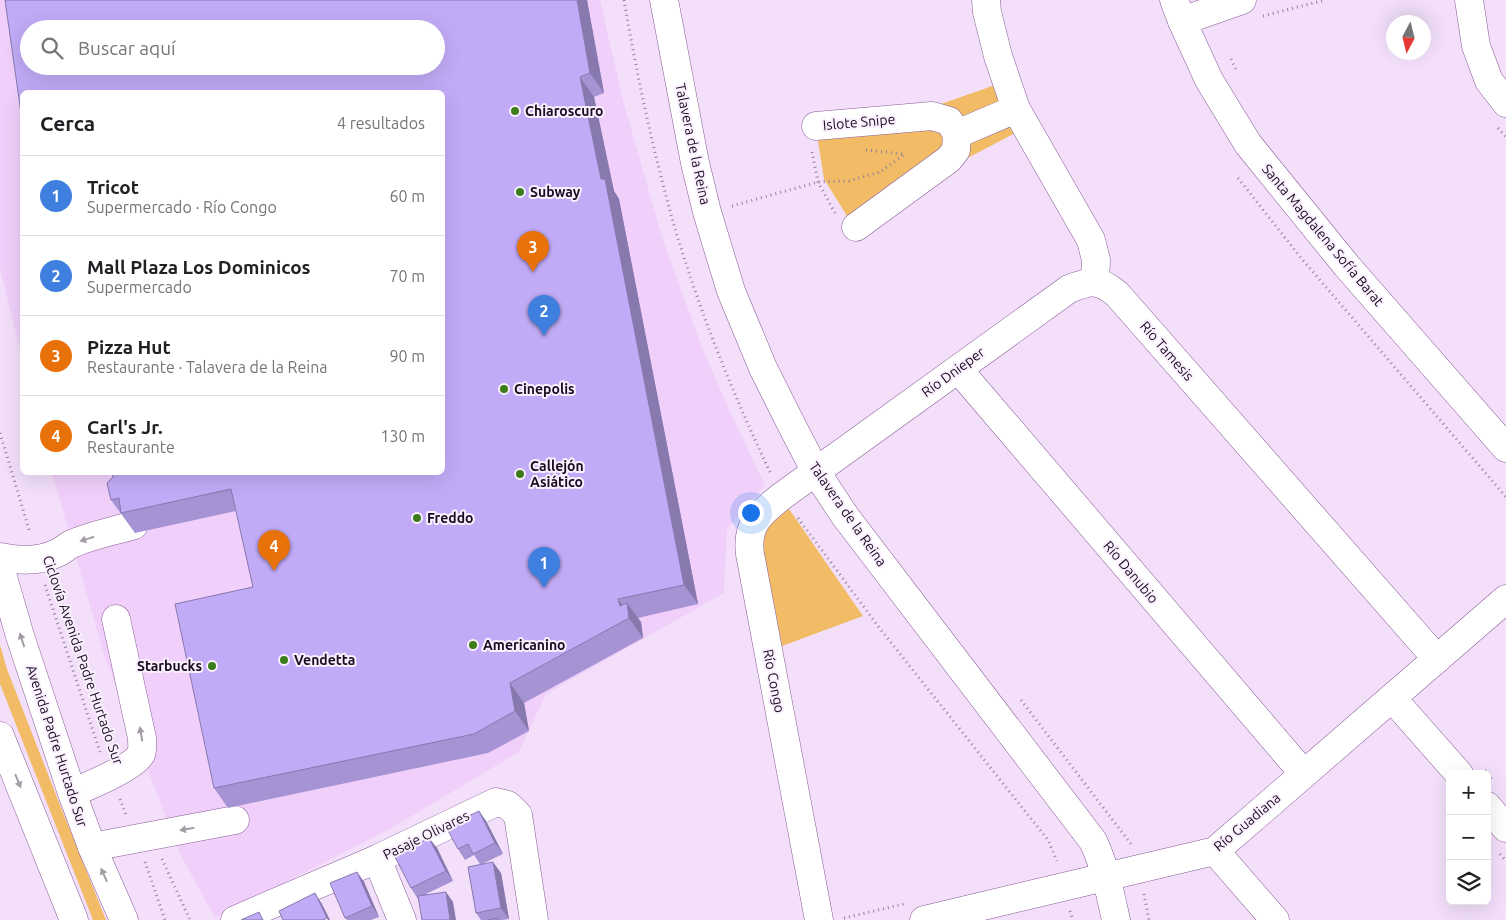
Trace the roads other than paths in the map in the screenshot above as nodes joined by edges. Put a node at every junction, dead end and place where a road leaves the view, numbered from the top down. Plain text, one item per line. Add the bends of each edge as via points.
1 (664, 0) edge
2 (986, 0) edge
3 (1470, 0) edge
4 (1248, 9) edge
5 (1178, 10) edge
6 (1506, 103) edge
7 (1016, 109) junction
8 (816, 126) road end
9 (956, 134) junction
10 (856, 227) road end
11 (1095, 282) junction
12 (958, 369) junction
13 (1506, 448) edge
14 (816, 472) junction
15 (134, 525) edge
16 (0, 557) edge
17 (0, 568) edge
18 (1506, 599) edge
19 (116, 619) dead end
20 (1437, 659) junction
21 (1392, 698) junction
22 (0, 736) edge
23 (1455, 770) edge
24 (1304, 774) junction
25 (72, 793) junction
26 (1491, 811) edge
27 (235, 820) dead end
28 (1506, 828) edge
29 (92, 847) junction
30 (1215, 851) junction
31 (377, 859) junction
32 (1107, 876) junction
33 (914, 912) edge
34 (74, 920) edge
35 (124, 920) edge
36 (234, 920) edge
37 (402, 920) edge
38 (534, 920) edge
39 (819, 920) edge
40 (1116, 920) edge
41 (1275, 920) edge

1 - 14 street, Talavera de la Reina via 693,154 731,292 771,385
2 - 7 street via 998,56
3 - 6 street via 1476,46 1489,81
4 - 5 street
5 - 13 street, Santa Magdalena Sofía Barat via 1209,80 1248,144 1346,266
7 - 9 street
7 - 11 street via 1092,240 1096,260
8 - 9 street, Islote Snipe via 932,116 949,121
9 - 10 street via 956,150 949,159
11 - 12 street, Río Dnieper via 1069,289
11 - 20 street, Río Tamesis via 1106,284 1118,294
12 - 14 street, Río Dnieper
12 - 24 street, Río Danubio
14 - 32 street, Talavera de la Reina via 845,516 1088,834
14 - 39 street, Río Congo via 759,516 753,523 748,543
15 -> 16 street via 72,543 55,555 37,560
25 -> 17 street, Avenida Padre Hurtado Sur
18 - 20 street, Río Guadiana
25 -> 19 street via 110,776 137,760 142,752 142,738
20 - 21 street, Río Guadiana
21 - 23 street
21 - 24 street, Río Guadiana
22 -> 34 street
24 - 30 street, Río Guadiana
25 - 29 street, Avenida Padre Hurtado Sur
26 - 28 street
27 -> 29 street
35 -> 29 street, Avenida Padre Hurtado Sur
30 - 32 street, Río Guadiana
30 - 41 street
31 - 36 street, Pasaje Olivares
31 - 37 street
31 - 38 street, Pasaje Olivares via 496,802 508,805 518,815
32 - 33 street, Río Guadiana
32 - 40 street, Talavera de la Reina

